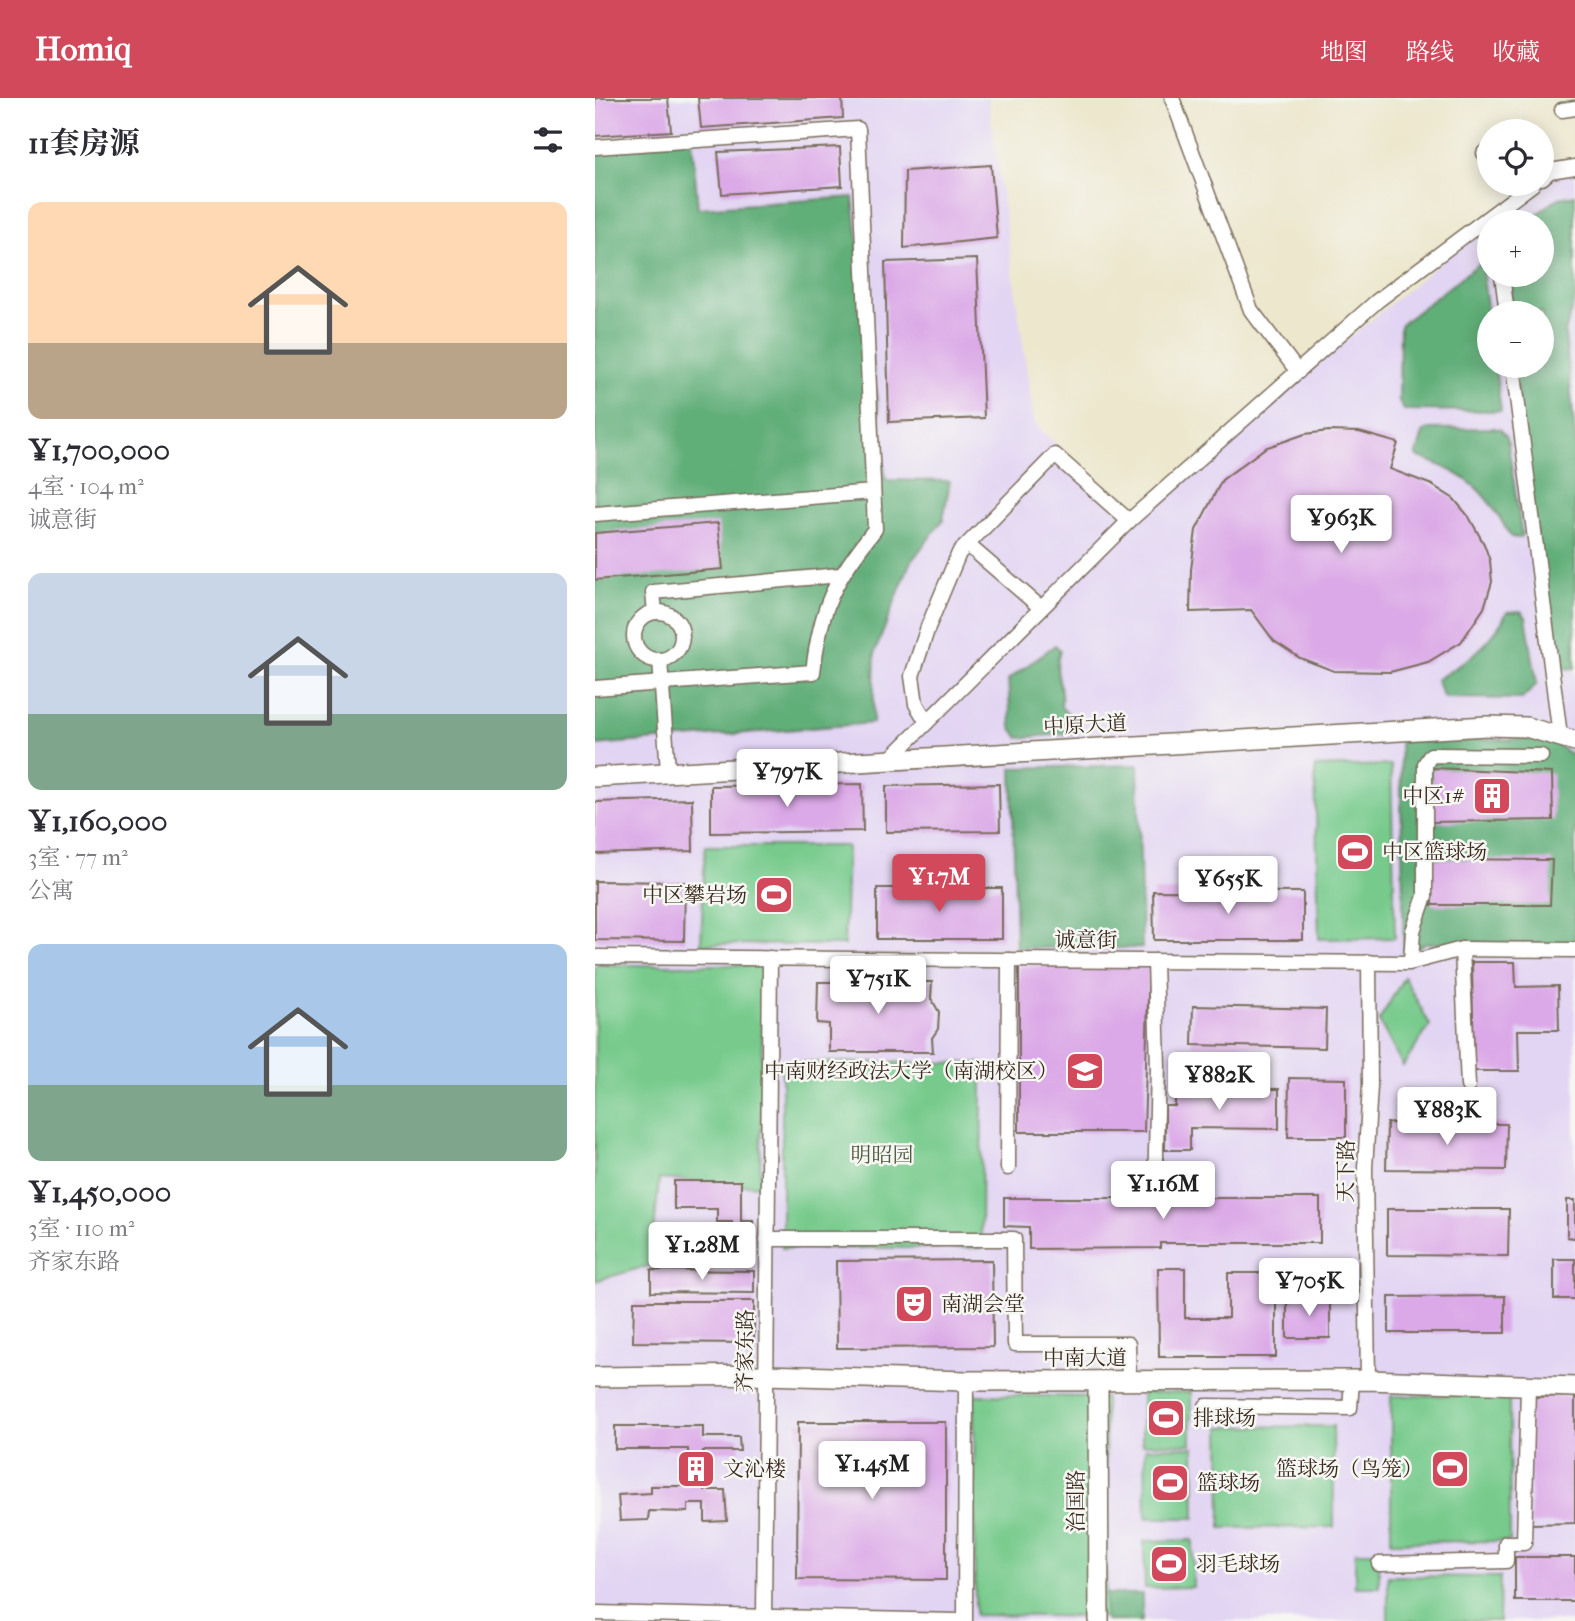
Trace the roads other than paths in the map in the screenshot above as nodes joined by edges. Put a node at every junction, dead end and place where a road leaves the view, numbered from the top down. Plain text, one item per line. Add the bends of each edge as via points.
1 (1172, 98) edge
2 (595, 147) edge
3 (1575, 167) edge
4 (1554, 170) edge
5 (1518, 196) edge
6 (1298, 372) junction
7 (1515, 378) edge
8 (873, 492) junction
9 (595, 514) edge
10 (1129, 521) junction
11 (968, 545) junction
12 (839, 575) junction
13 (1041, 608) junction
14 (655, 612) junction
15 (660, 660) junction
16 (661, 683) junction
17 (595, 688) edge
18 (927, 722) junction
19 (1567, 739) edge
20 (1541, 756) dead end
21 (890, 759) junction
22 (668, 771) junction
23 (595, 777) edge
24 (1462, 949) junction
25 (1575, 950) edge
26 (595, 957) edge
27 (770, 958) junction
28 (1009, 960) junction
29 (1155, 961) junction
30 (1369, 962) junction
31 (1411, 962) junction
32 (1468, 1086) dead end
33 (1008, 1168) dead end
34 (1155, 1195) dead end
35 (767, 1240) junction
36 (765, 1375) junction
37 (595, 1377) edge
38 (1129, 1380) junction
39 (967, 1381) junction
40 (1098, 1381) junction
41 (1360, 1381) junction
42 (1528, 1387) junction
43 (1575, 1387) edge
44 (1206, 1406) dead end
45 (1379, 1564) dead end
46 (595, 1613) edge
47 (764, 1618) junction
48 (957, 1621) edge
49 (965, 1621) edge
50 (1099, 1621) edge

1 - 6 street via 1251,310
2 - 8 street via 858,129
3 - 4 street
5 - 6 street via 1377,301
6 - 10 street
7 - 19 street
8 - 9 street
8 - 12 street via 875,529
10 - 11 street via 1055,455
10 - 13 street
11 - 13 street
11 - 18 street via 954,565 912,676 916,704
12 - 14 street via 653,592
12 - 16 street via 821,618 813,672
13 - 18 street
14 - 15 street via 638,622 633,638 639,652
14 - 15 street via 675,618 682,633 679,648
15 - 16 street
16 - 17 street
16 - 22 street
18 - 21 street
19 - 21 main road, 中原大道 via 1525,727 1487,726
20 - 31 street via 1431,755 1425,764 1425,896 1413,931
21 - 22 main road, 中原大道
22 - 23 main road, 中原大道
24 - 25 street, 诚意街
24 - 31 street, 诚意街
24 - 32 street
26 - 27 street, 诚意街
27 - 28 street, 诚意街
27 - 35 street, 齐家东路
28 - 29 street, 诚意街
28 - 33 street
29 - 30 street, 诚意街
29 - 34 street
30 - 31 street, 诚意街
30 - 41 street, 天下路 via 1370,1086
35 - 36 street, 齐家东路
35 - 38 street via 1014,1240 1015,1344 1128,1344
36 - 37 main road, 中南大道
36 - 39 main road, 中南大道
36 - 47 street, 齐家东路
38 - 40 main road, 中南大道
38 - 41 main road, 中南大道
39 - 40 main road, 中南大道
39 - 49 street
40 - 50 main road, 治国路
41 - 42 main road, 中南大道
41 - 44 street via 1350,1408
42 - 43 main road, 中南大道
42 - 45 street via 1524,1543 1506,1543 1506,1561
46 - 47 street
47 - 48 street

